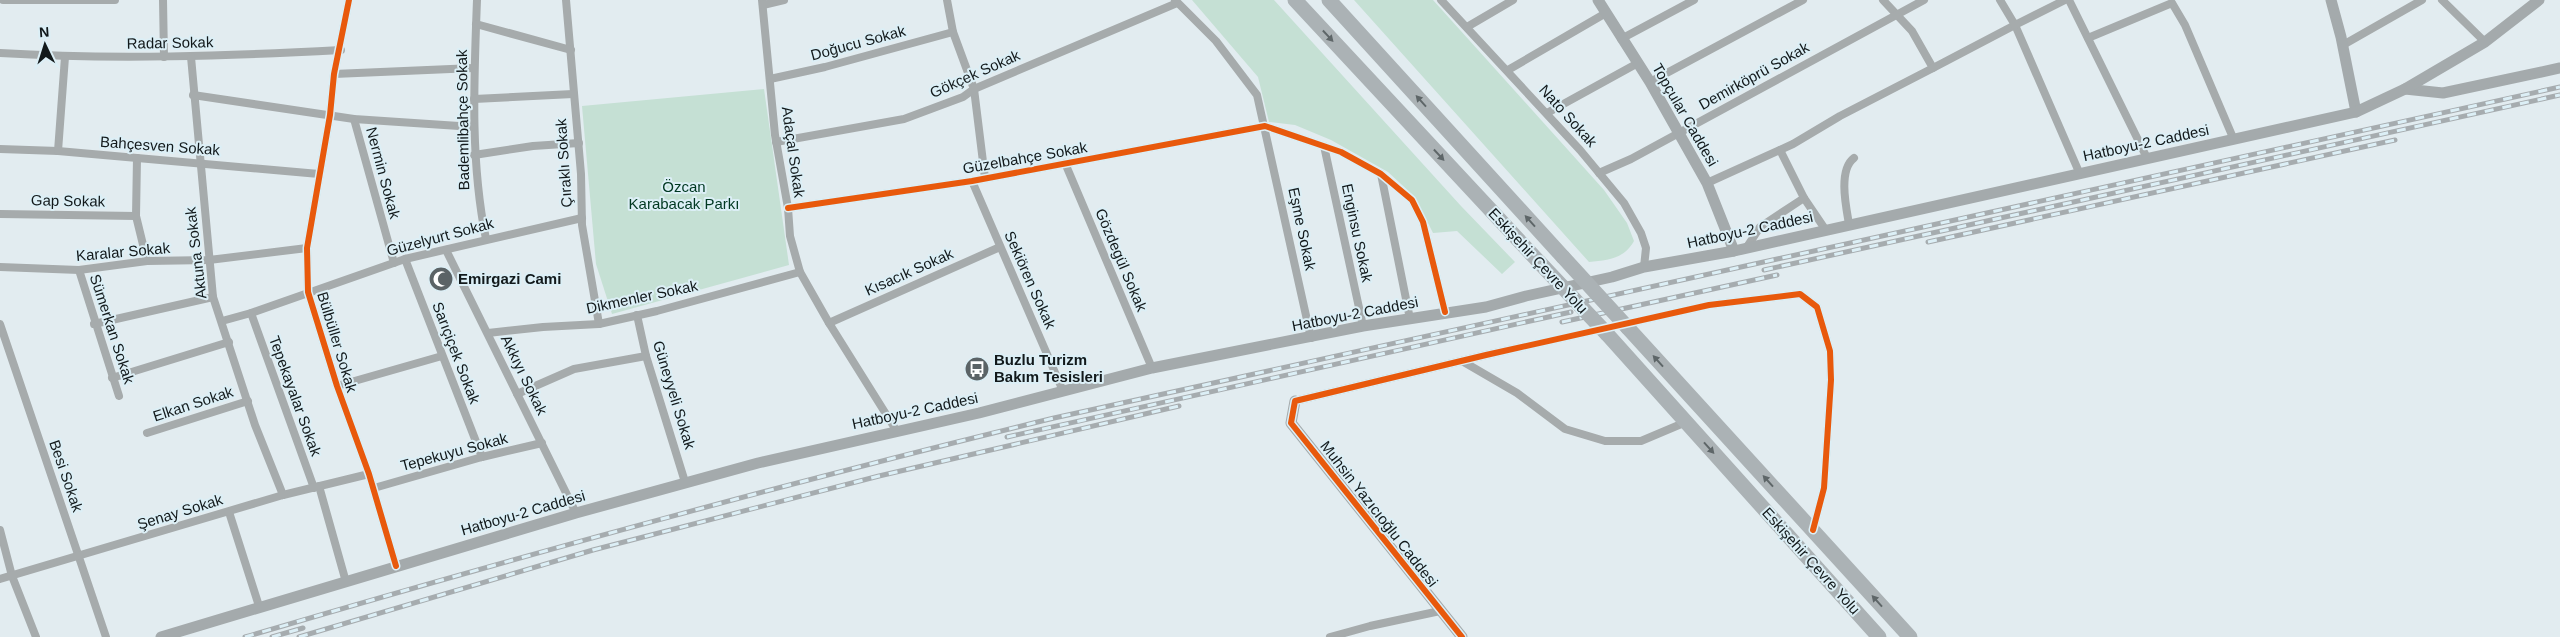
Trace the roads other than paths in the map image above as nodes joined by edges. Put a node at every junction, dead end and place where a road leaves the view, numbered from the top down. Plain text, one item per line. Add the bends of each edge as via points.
1 (3, 0) edge
2 (115, 0) edge
3 (163, 0) edge
4 (349, 0) edge
5 (477, 0) edge
6 (566, 0) edge
7 (784, 0) edge
8 (946, 0) edge
9 (1295, 0) edge
10 (1329, 0) edge
11 (1441, 0) edge
12 (1513, 0) edge
13 (1598, 0) edge
14 (1694, 0) edge
15 (1803, 0) edge
16 (1883, 0) edge
17 (1924, 0) edge
18 (2000, 0) edge
19 (2064, 0) edge
20 (2069, 0) edge
21 (2331, 0) edge
22 (2422, 0) edge
23 (2442, 0) edge
24 (762, 2) edge
25 (1176, 2) edge
26 (2171, 2) edge
27 (2531, 2) edge
28 (1606, 14) junction
29 (1894, 14) junction
30 (476, 24) junction
31 (2015, 25) junction
32 (1467, 27) junction
33 (953, 32) junction
34 (2088, 38) junction
35 (1621, 39) junction
36 (2485, 42) junction
37 (2343, 45) junction
38 (340, 50) junction
39 (570, 50) junction
40 (0, 53) edge
41 (65, 57) junction
42 (164, 57) junction
43 (191, 57) junction
44 (1638, 63) junction
45 (474, 68) junction
46 (1933, 68) junction
47 (2560, 68) edge
48 (1508, 70) junction
49 (334, 74) junction
50 (770, 78) junction
51 (1650, 82) junction
52 (974, 89) junction
53 (2405, 89) junction
54 (573, 94) junction
55 (193, 95) junction
56 (474, 99) junction
57 (2356, 112) junction
58 (1547, 113) junction
59 (330, 115) junction
60 (354, 119) junction
61 (1265, 126) junction
62 (474, 127) junction
63 (1678, 133) junction
64 (2234, 140) junction
65 (776, 142) junction
66 (579, 143) junction
67 (1324, 146) junction
68 (0, 149) edge
69 (1780, 150) junction
70 (58, 151) junction
71 (474, 155) junction
72 (137, 158) junction
73 (1854, 158) dead end
74 (2147, 158) junction
75 (200, 162) junction
76 (1065, 163) junction
77 (2079, 172) junction
78 (1599, 173) junction
79 (318, 174) junction
80 (1381, 174) junction
81 (985, 178) junction
82 (972, 181) junction
83 (1707, 182) junction
84 (1804, 198) junction
85 (788, 208) junction
86 (0, 214) edge
87 (136, 216) junction
88 (582, 218) junction
89 (1849, 224) junction
90 (1825, 229) junction
91 (486, 239) junction
92 (1000, 247) junction
93 (1748, 247) junction
94 (308, 248) junction
95 (446, 250) junction
96 (1734, 251) junction
97 (405, 259) junction
98 (209, 260) junction
99 (146, 261) junction
100 (394, 263) junction
101 (0, 267) edge
102 (1644, 267) junction
103 (79, 270) junction
104 (800, 272) junction
105 (308, 292) junction
106 (213, 297) junction
107 (1445, 312) junction
108 (251, 313) junction
109 (637, 315) junction
110 (1410, 319) junction
111 (222, 321) junction
112 (829, 323) junction
113 (0, 324) edge
114 (94, 324) junction
115 (599, 324) junction
116 (1363, 326) junction
117 (488, 333) junction
118 (1311, 338) junction
119 (229, 342) junction
120 (442, 356) junction
121 (646, 356) junction
122 (1462, 360) junction
123 (1152, 368) junction
124 (112, 378) junction
125 (337, 386) junction
126 (1063, 391) junction
127 (518, 394) junction
128 (119, 396) dead end
129 (248, 401) junction
130 (1295, 401) joint
131 (1686, 422) junction
132 (896, 430) junction
133 (147, 434) dead end
134 (542, 443) junction
135 (482, 457) junction
136 (369, 474) junction
137 (685, 482) junction
138 (317, 487) junction
139 (374, 488) junction
140 (283, 495) junction
141 (229, 512) junction
142 (576, 513) junction
143 (0, 530) edge
144 (1812, 530) junction
145 (78, 558) junction
146 (396, 566) junction
147 (12, 576) junction
148 (0, 579) edge
149 (346, 582) junction
150 (259, 606) junction
151 (1440, 611) junction
152 (36, 637) edge
153 (106, 637) edge
154 (161, 637) edge
155 (1330, 637) edge
156 (1462, 637) edge
157 (1880, 637) edge
158 (1910, 637) edge

1 - 2 street
3 - 42 street
4 - 38 street, Bülbüller Sokak
5 - 30 street, Bademlibahçe Sokak
6 - 39 street, Çıraklı Sokak
7 - 24 street
8 - 33 street
9 -> 131 highway, Eskişehir Çevre Yolu, bridge
144 -> 10 highway, Eskişehir Çevre Yolu, bridge
11 - 32 street, Nato Sokak
12 - 32 street
13 - 28 main road, Topçular Caddesi
14 - 35 street
15 - 51 street
16 - 29 street
17 - 29 street, Demirköprü Sokak
18 - 31 street
19 - 31 street
20 - 34 street
21 - 37 main road
22 - 37 street
23 - 36 street
24 - 50 street, Adaçal Sokak
25 - 52 street, Gökçek Sokak
25 - 61 street, Eşme Sokak via 1239,69 1257,95
26 - 34 street
26 - 64 street via 2186,25
27 - 36 main road, Hatboyu-2 Caddesi
28 - 35 main road, Topçular Caddesi
28 - 48 street
29 - 46 street via 1912,31
29 - 63 street, Demirköprü Sokak
30 - 39 street
30 - 45 street, Bademlibahçe Sokak
31 - 46 street
31 - 77 street
32 - 48 street, Nato Sokak
33 - 50 street, Doğucu Sokak via 825,67
33 - 52 street
34 - 74 street
35 - 44 main road, Topçular Caddesi
36 - 53 main road, Hatboyu-2 Caddesi
37 - 57 main road
38 - 43 street, Radar Sokak
38 - 49 street, Bülbüller Sokak
39 - 54 street, Çıraklı Sokak
40 - 41 street, Radar Sokak
41 - 42 street, Radar Sokak
41 - 70 street
42 - 43 street, Radar Sokak
43 - 55 street, Aktuna Sokak
44 - 51 main road, Topçular Caddesi
44 - 58 street
45 - 49 street
45 - 56 street, Bademlibahçe Sokak
46 - 69 street
47 - 53 main road via 2443,93
48 - 58 street, Nato Sokak
49 - 59 street, Bülbüller Sokak
50 - 65 street, Adaçal Sokak
51 - 63 main road, Topçular Caddesi
52 - 65 street, Gökçek Sokak via 963,98 904,119
52 - 81 street
53 - 57 main road, Hatboyu-2 Caddesi
54 - 56 street
54 - 66 street, Çıraklı Sokak
55 - 59 street
55 - 75 street, Aktuna Sokak
56 - 62 street, Bademlibahçe Sokak
57 - 64 main road, Hatboyu-2 Caddesi
58 - 78 street, Nato Sokak
59 - 60 street
59 - 79 street, Bülbüller Sokak
60 - 62 street
60 - 100 street, Nermin Sokak
61 - 67 street
61 - 76 street, Güzelbahçe Sokak
61 - 118 street, Eşme Sokak
62 - 71 street, Bademlibahçe Sokak
63 - 78 street, Demirköprü Sokak
63 - 83 main road, Topçular Caddesi
64 - 74 main road, Hatboyu-2 Caddesi
65 - 85 street, Adaçal Sokak
66 - 71 street
66 - 88 street, Çıraklı Sokak
67 - 80 street
67 - 116 street, Enginsu Sokak
68 - 70 street, Bahçesven Sokak
69 - 83 street
69 - 84 street
70 - 72 street, Bahçesven Sokak
71 - 91 street, Bademlibahçe Sokak
72 - 75 street, Bahçesven Sokak
72 - 87 street
73 - 89 street via 1846,172
74 - 77 main road, Hatboyu-2 Caddesi
75 - 79 street, Bahçesven Sokak
75 - 98 street, Aktuna Sokak
76 - 81 street, Güzelbahçe Sokak
76 - 123 street, Gözdegül Sokak
77 - 89 main road, Hatboyu-2 Caddesi
78 - 102 street, Nato Sokak via 1635,220 1646,248
79 - 94 street, Bülbüller Sokak
80 - 107 street via 1412,200 1423,222
80 - 110 street
81 - 82 street, Güzelbahçe Sokak
82 - 85 street, Güzelbahçe Sokak
82 - 92 street, Sekiören Sokak
83 - 96 main road, Topçular Caddesi
84 - 90 street
84 - 93 street via 1760,227
85 - 104 street, Adaçal Sokak via 790,236
86 - 87 street, Gap Sokak
87 - 99 street
88 - 91 street, Güzelyurt Sokak
88 - 115 street, Çıraklı Sokak
89 - 90 main road, Hatboyu-2 Caddesi
90 - 93 main road, Hatboyu-2 Caddesi
91 - 95 street, Güzelyurt Sokak
92 - 112 street, Kısacık Sokak
92 - 126 street, Sekiören Sokak
93 - 96 main road, Hatboyu-2 Caddesi
94 - 98 street, Karalar Sokak
94 - 105 street, Bülbüller Sokak
95 - 97 street, Güzelyurt Sokak
95 - 117 street, Akkıyı Sokak
96 - 102 main road, Hatboyu-2 Caddesi
97 - 100 street, Güzelyurt Sokak
97 - 120 street, Sarıçiçek Sokak
98 - 99 street, Karalar Sokak
98 - 106 street, Aktuna Sokak
99 - 103 street, Karalar Sokak
100 - 105 street, Güzelyurt Sokak
101 - 103 street, Karalar Sokak
102 - 107 main road, Hatboyu-2 Caddesi via 1612,278 1486,307
103 - 114 street, Sümerkan Sokak
104 - 109 street, Dikmenler Sokak
104 - 112 street, Adaçal Sokak
105 - 108 street, Güzelyurt Sokak
105 - 125 street, Bülbüller Sokak
106 - 111 street, Aktuna Sokak
106 - 114 street
107 - 110 main road, Hatboyu-2 Caddesi
108 - 111 street, Güzelyurt Sokak
108 - 138 street, Tepekayalar Sokak
109 - 115 street, Dikmenler Sokak
109 - 121 street, Güneyyeli Sokak
110 - 116 main road, Hatboyu-2 Caddesi
111 - 119 street, Aktuna Sokak
112 - 132 street, Adaçal Sokak
113 - 145 street, Besi Sokak
114 - 124 street, Sümerkan Sokak
115 - 117 street, Dikmenler Sokak via 543,326
116 - 118 main road, Hatboyu-2 Caddesi
117 - 127 street, Akkıyı Sokak
118 - 123 main road, Hatboyu-2 Caddesi
119 - 124 street
119 - 129 street, Aktuna Sokak
120 - 125 street
120 - 135 street, Sarıçiçek Sokak
121 - 127 street via 574,369
121 - 137 street, Güneyyeli Sokak
122 - 130 street
122 - 131 street via 1517,393 1565,429 1605,441 1641,441
122 - 144 street via 1709,305 1800,294 1817,307 1830,351 1824,488
123 - 126 main road, Hatboyu-2 Caddesi
124 - 128 street, Sümerkan Sokak
125 - 136 street, Bülbüller Sokak
126 - 132 main road, Hatboyu-2 Caddesi
127 - 134 street, Akkıyı Sokak
129 - 133 street, Elkan Sokak
129 - 140 street, Aktuna Sokak
130 - 151 main road, Muhsin Yazıcıoğlu Caddesi via 1291,423
131 -> 157 highway, Eskişehir Çevre Yolu
132 - 137 main road, Hatboyu-2 Caddesi
134 - 135 street, Tepekuyu Sokak
134 - 142 street, Akkıyı Sokak
135 - 139 street, Tepekuyu Sokak
136 - 138 street, Şenay Sokak
136 - 139 street, Bülbüller Sokak
137 - 142 main road, Hatboyu-2 Caddesi
138 - 140 street, Şenay Sokak
138 - 149 street, Tepekayalar Sokak
139 - 146 street, Bülbüller Sokak
140 - 141 street, Şenay Sokak
141 - 145 street, Şenay Sokak
141 - 150 street
142 - 146 main road, Hatboyu-2 Caddesi
143 - 147 street
158 -> 144 highway, Eskişehir Çevre Yolu
145 - 147 street, Şenay Sokak
145 - 153 street, Besi Sokak
146 - 149 main road, Hatboyu-2 Caddesi
147 - 148 street, Şenay Sokak
147 - 152 street
149 - 150 main road, Hatboyu-2 Caddesi
150 - 154 main road, Hatboyu-2 Caddesi
151 - 155 street
151 - 156 main road, Muhsin Yazıcıoğlu Caddesi

